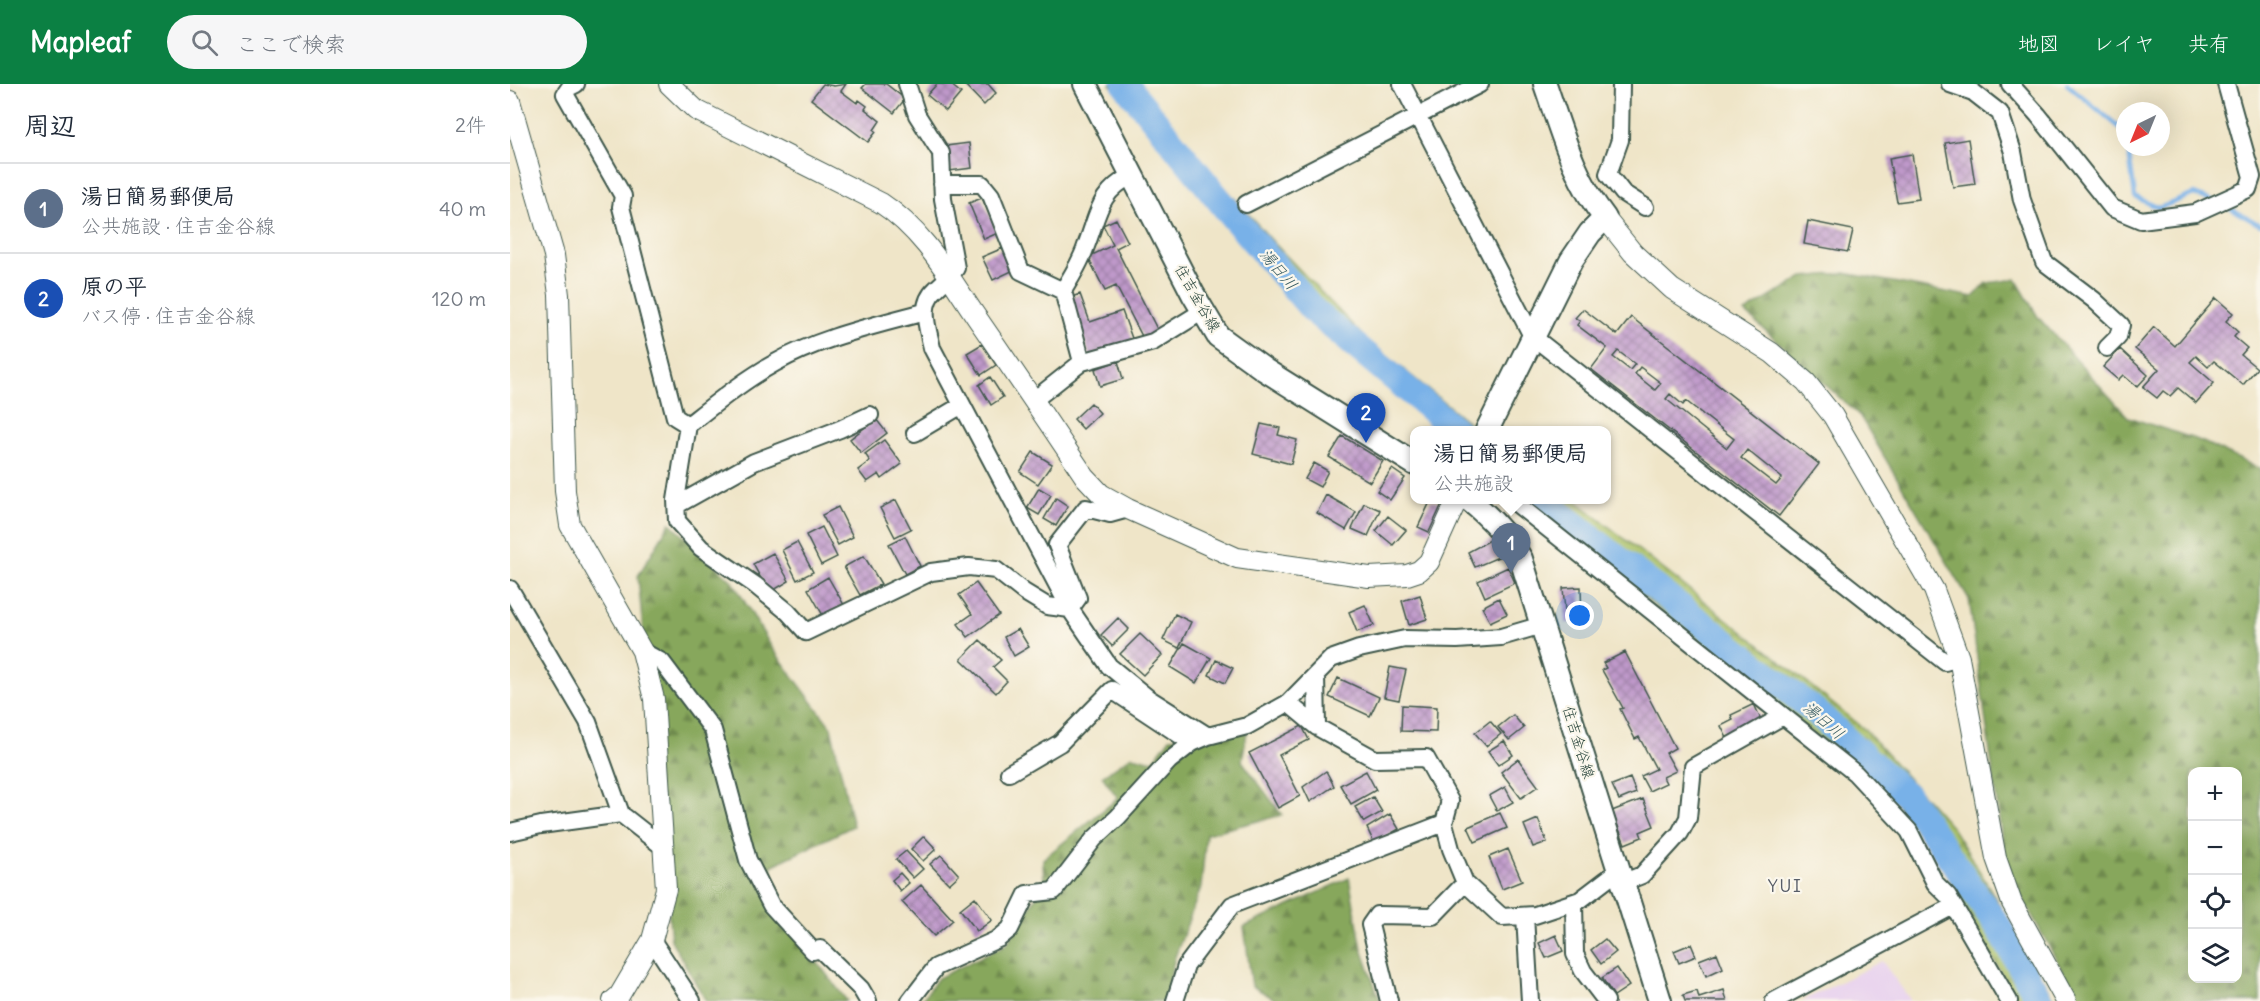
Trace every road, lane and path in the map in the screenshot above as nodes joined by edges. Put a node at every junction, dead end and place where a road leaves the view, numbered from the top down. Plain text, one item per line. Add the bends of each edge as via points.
1 (576, 84) edge
2 (669, 84) edge
3 (906, 84) edge
4 (1085, 84) edge
5 (1402, 84) edge
6 (1480, 84) edge
7 (1545, 84) edge
8 (1622, 84) edge
9 (1950, 84) edge
10 (2010, 84) edge
11 (2226, 84) edge
12 (510, 101) edge
13 (1418, 115) junction
14 (1132, 175) junction
15 (942, 184) junction
16 (1246, 204) dead end
17 (1644, 207) dead end
18 (1605, 218) junction
19 (950, 278) junction
20 (1063, 291) junction
21 (1203, 311) junction
22 (924, 312) junction
23 (1532, 336) junction
24 (2107, 348) dead end
25 (1082, 362) junction
26 (1034, 400) junction
27 (962, 405) junction
28 (870, 415) dead end
29 (688, 425) junction
30 (1489, 426) edge
31 (915, 433) dead end
32 (1410, 461) edge
33 (1469, 504) edge
34 (1475, 504) edge
35 (1517, 504) edge
36 (676, 505) junction
37 (1128, 509) junction
38 (510, 589) edge
39 (1070, 609) junction
40 (1542, 625) junction
41 (642, 651) junction
42 (1959, 658) junction
43 (1316, 675) junction
44 (1288, 703) junction
45 (1783, 716) junction
46 (1317, 727) junction
47 (1208, 736) junction
48 (1192, 743) junction
49 (1010, 773) dead end
50 (621, 814) junction
51 (1444, 823) junction
52 (510, 832) edge
53 (663, 847) junction
54 (1620, 877) junction
55 (1466, 883) junction
56 (1574, 902) junction
57 (1953, 906) junction
58 (1525, 916) junction
59 (652, 940) junction
60 (613, 1001) edge
61 (692, 1001) edge
62 (868, 1001) edge
63 (910, 1001) edge
64 (1175, 1001) edge
65 (1389, 1001) edge
66 (1530, 1001) edge
67 (1606, 1001) edge
68 (1660, 1001) edge
69 (1774, 1001) edge
70 (2009, 1001) edge
71 (2066, 1001) edge

1 - 29 street via 565,94 623,196 621,207 675,417
2 - 19 street via 696,110 898,214 917,232
3 - 15 street via 917,115 941,153
4 - 14 main road, 住吉金谷線
5 - 13 street
6 - 13 street
7 - 18 main road via 1581,182
8 - 17 street via 1620,140 1608,174 1623,193
9 - 24 street via 1973,92 2000,113 2013,152 2022,200 2044,262 2121,325 2118,337
10 - 11 street via 2112,208 2141,220 2195,213 2248,189 2252,177
12 - 41 street via 554,255 570,525
13 - 16 street
13 - 23 street
14 - 20 street via 1116,183 1101,202 1086,248
14 - 21 main road, 住吉金谷線
15 - 19 street via 956,268
15 - 20 street via 982,184 991,195 1021,271
18 - 23 main road via 1590,232 1571,261
18 - 42 street via 1633,253 1672,290 1772,353 1806,382 1833,416 1934,590
19 - 22 street via 933,291
19 - 26 street
20 - 25 street
21 - 25 street via 1153,342
21 - 32 main road, 住吉金谷線 via 1218,336 1235,349
22 - 27 street via 932,348
22 - 29 street via 834,337 776,362
23 - 30 main road
23 - 42 street via 1945,662
25 - 26 street
26 - 37 street via 1085,477 1101,494
27 - 31 street
27 - 39 street
28 - 36 street via 754,462
29 - 36 street
33 - 37 street via 1429,562 1407,576 1369,576 1249,561 1218,551
34 - 40 main road, 住吉金谷線 via 1512,542
35 - 45 street
36 - 39 street via 677,521 701,548 755,585 806,632 932,572 969,567 996,570 1047,606
37 - 39 street via 1110,514 1086,508 1057,546 1078,598
38 - 50 street via 588,722
39 - 47 street via 1110,666 1148,698
40 - 43 street via 1501,637 1404,639 1331,659
40 - 54 main road, 住吉金谷線
41 - 53 street via 654,699
41 - 62 street via 662,662 713,730 748,860 771,905 813,951 820,949 861,989
42 - 71 street via 1996,858 2012,903
43 - 44 street
43 - 46 street
44 - 46 street
44 - 47 street via 1247,726
45 - 54 street via 1693,767 1688,818 1680,833 1642,875
45 - 57 street via 1855,773 1909,831 1935,883
46 - 51 street via 1375,759 1426,758 1450,801
47 - 48 street
48 - 49 street via 1112,690 1060,743
48 - 63 street via 1169,761 1094,838 1054,891 1027,894 1010,929 998,939 936,967
50 - 52 street
50 - 53 street
51 - 55 street
51 - 64 street via 1232,904 1186,966
53 - 59 street via 666,889
54 - 56 street
54 - 68 main road, 住吉金谷線
55 - 58 street via 1502,917
55 - 65 street via 1433,915 1377,915 1370,925
56 - 58 street
56 - 67 street via 1575,954
57 - 69 street
57 - 70 street
58 - 66 street
59 - 60 street
59 - 61 street

